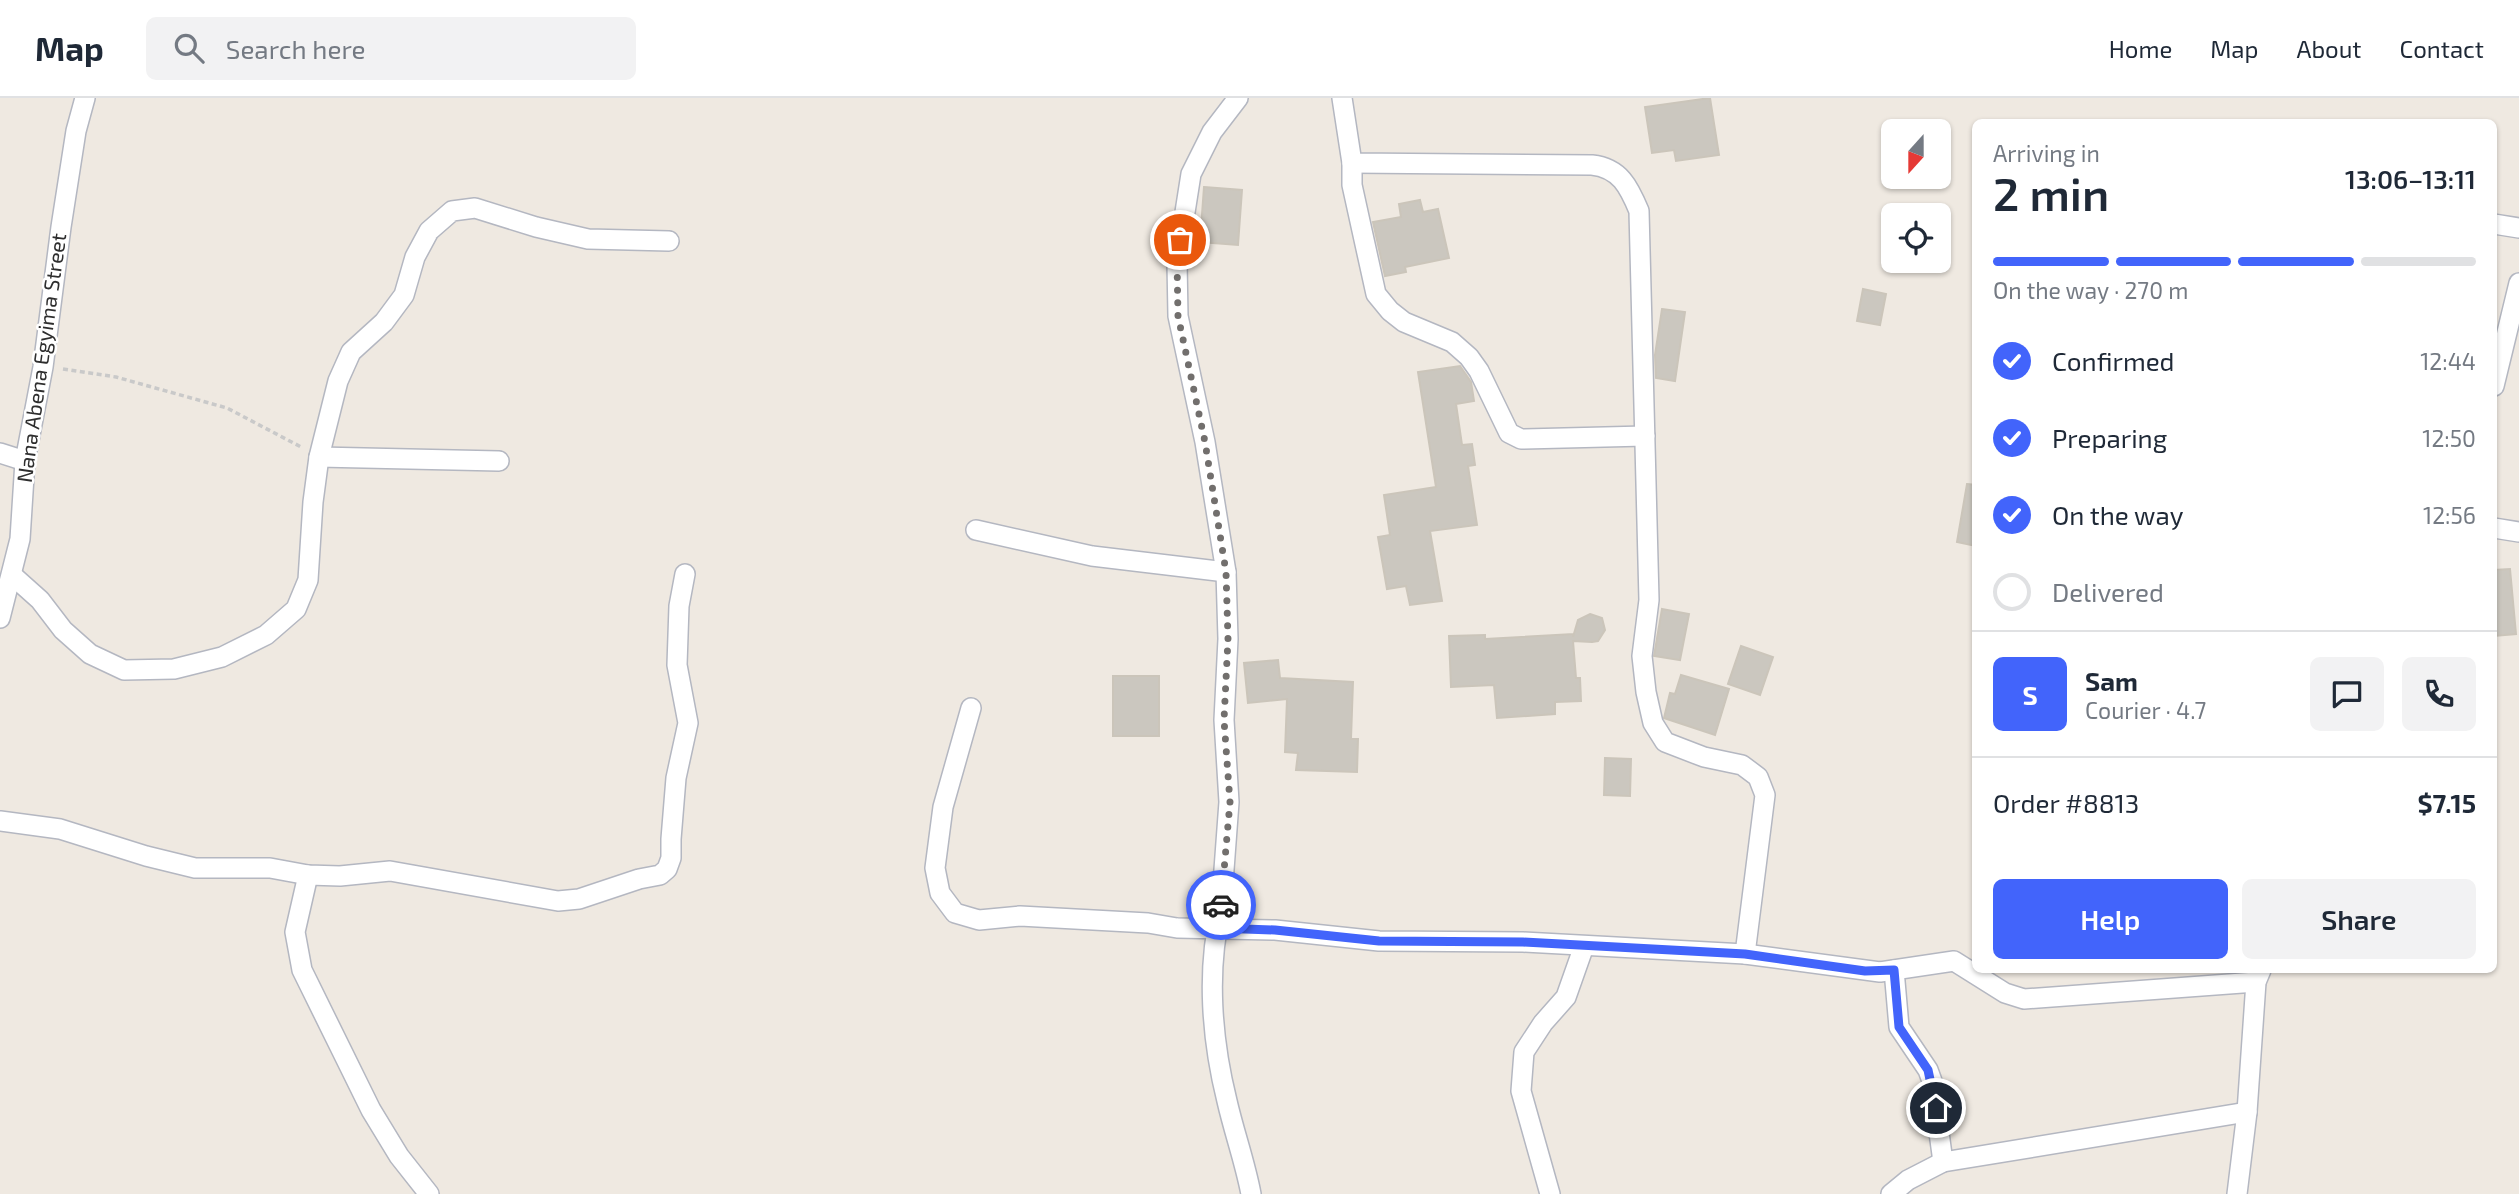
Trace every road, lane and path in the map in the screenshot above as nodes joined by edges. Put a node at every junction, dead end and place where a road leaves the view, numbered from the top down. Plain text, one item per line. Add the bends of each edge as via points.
1 (85, 98) edge
2 (1238, 98) edge
3 (1342, 98) edge
4 (1352, 163) junction
5 (2497, 224) edge
6 (2519, 228) edge
7 (669, 241) dead end
8 (2519, 283) edge
9 (43, 367) junction
10 (2497, 374) edge
11 (1645, 436) junction
12 (0, 453) edge
13 (319, 457) junction
14 (25, 461) junction
15 (499, 461) dead end
16 (2497, 528) edge
17 (976, 530) dead end
18 (2519, 531) edge
19 (1226, 572) junction
20 (685, 574) dead end
21 (12, 575) junction
22 (1, 608) edge
23 (971, 708) dead end
24 (0, 821) edge
25 (308, 875) junction
26 (1217, 928) junction
27 (1584, 946) junction
28 (1745, 954) junction
29 (1894, 970) junction
30 (1972, 972) edge
31 (1973, 973) edge
32 (2258, 976) edge
33 (2247, 1112) junction
34 (1943, 1162) junction
35 (429, 1194) edge
36 (1251, 1194) edge
37 (1550, 1194) edge
38 (1891, 1194) edge
39 (2237, 1194) edge

1 - 9 street, Nana Abena Egyima Street via 61,227
2 - 19 street via 1212,132 1191,174 1177,262 1178,316
3 - 4 street
4 - 11 street via 1352,185 1376,294 1404,322 1452,342 1469,357 1509,433 1521,439
4 - 11 street via 1608,167 1628,187 1639,211
5 - 6 street
7 - 13 street via 588,239 475,208 452,211 429,231 415,257 404,295 384,322 351,352 338,381
8 - 10 street
9 - 13 path via 116,377 227,408
9 - 14 street, Nana Abena Egyima Street
11 - 28 street via 1649,600 1642,656 1653,723 1665,742 1742,765 1758,776 1765,795
12 - 14 street
13 - 15 street
13 - 21 street via 308,580 296,609 266,635 222,657 174,669 124,670 90,654
14 - 21 street, Nana Abena Egyima Street via 20,539
16 - 18 street
17 - 19 street via 1092,556
19 - 26 street via 1224,720 1230,802
20 - 25 street via 677,665 688,723 677,778 671,858 660,875 558,901 390,872
21 - 22 street, Nana Abena Egyima Street
23 - 26 street via 943,807 935,868 940,893 955,913 979,920 1020,916
24 - 25 street via 60,829 195,869 270,868
25 - 35 street via 295,933 302,970 371,1110
26 - 27 street via 1379,941
26 - 36 street via 1215,1035 1226,1101
27 - 28 street
27 - 37 street via 1566,997 1524,1052 1521,1091
28 - 29 street via 1865,971
29 - 30 street via 1954,961
29 - 34 street via 1899,1027 1932,1081
31 - 32 street via 2024,999
32 - 33 street
33 - 34 street
33 - 39 street
34 - 38 street

